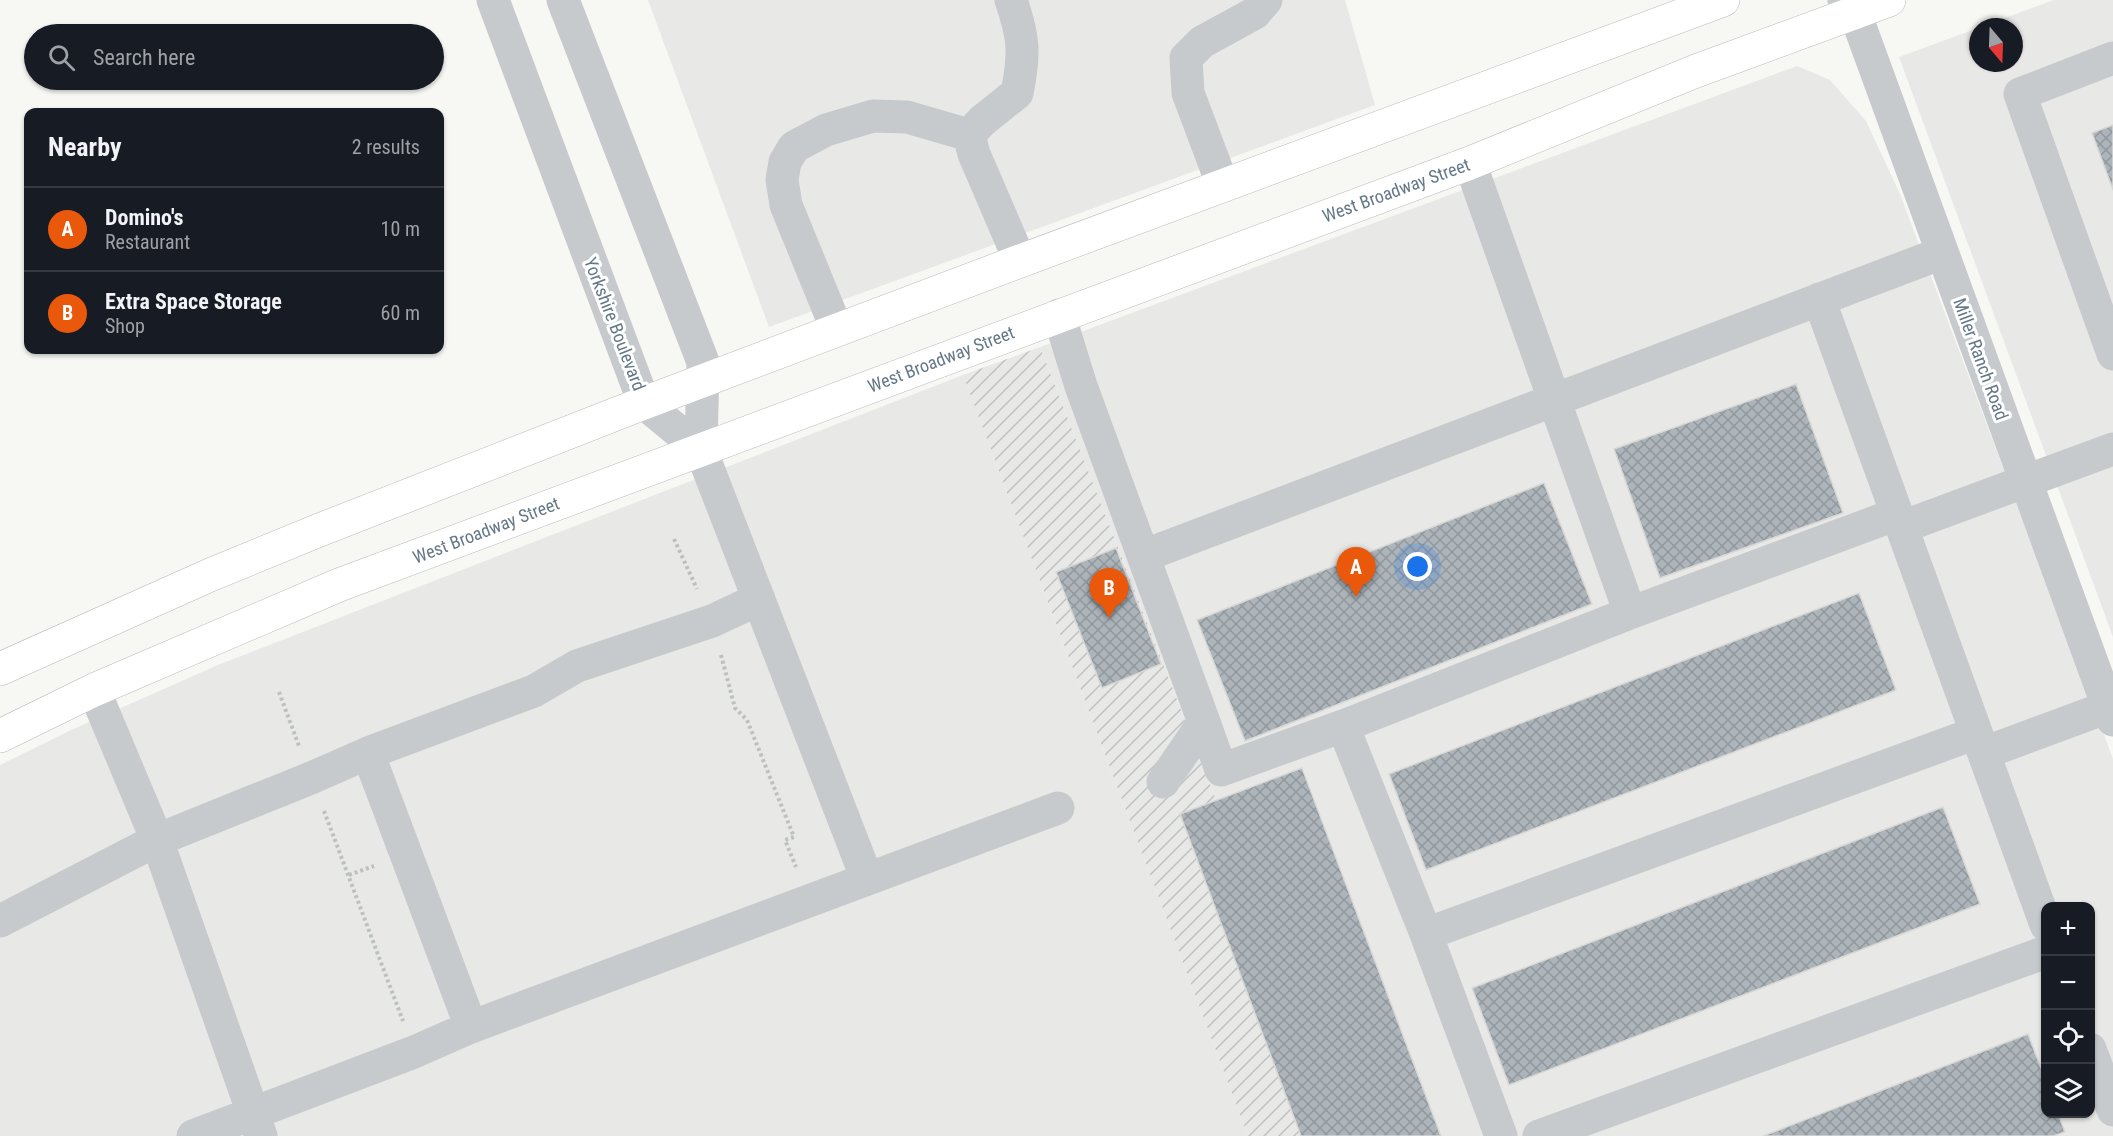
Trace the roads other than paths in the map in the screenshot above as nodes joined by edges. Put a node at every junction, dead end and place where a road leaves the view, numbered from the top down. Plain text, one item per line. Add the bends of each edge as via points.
1 (493, 0) edge
2 (564, 0) edge
3 (1011, 0) edge
4 (1266, 0) edge
5 (1723, 0) edge
6 (1889, 0) edge
7 (1849, 6) edge
8 (2113, 58) edge
9 (969, 135) junction
10 (1470, 163) junction
11 (1223, 186) junction
12 (1942, 253) junction
13 (1020, 261) junction
14 (1819, 299) junction
15 (1059, 315) junction
16 (837, 330) junction
17 (2110, 335) edge
18 (703, 381) junction
19 (1554, 400) junction
20 (644, 403) junction
21 (2113, 449) edge
22 (700, 450) junction
23 (2026, 482) junction
24 (1900, 520) junction
25 (1143, 556) junction
26 (759, 599) junction
27 (1630, 613) junction
28 (0, 669) edge
29 (94, 690) junction
30 (2111, 714) edge
31 (1204, 722) junction
32 (1343, 726) junction
33 (0, 736) edge
34 (1980, 743) junction
35 (368, 753) junction
36 (1163, 782) dead end
37 (1058, 808) dead end
38 (157, 840) junction
39 (867, 879) junction
40 (2041, 911) edge
41 (0, 921) edge
42 (1425, 934) junction
43 (2041, 954) edge
44 (471, 1027) junction
45 (2095, 1059) edge
46 (2113, 1110) edge
47 (257, 1125) edge
48 (193, 1136) edge
49 (1501, 1136) edge
50 (1539, 1136) edge

1 - 20 street, Yorkshire Boulevard
2 - 18 street via 703,362
3 - 9 street via 1020,27 1023,63 1017,93
4 - 11 street via 1254,13 1202,42 1186,58 1188,93
5 - 11 main road
6 - 7 main road, West Broadway Street
7 - 10 main road, West Broadway Street
7 - 12 street, Miller Ranch Road
8 - 17 street via 2020,94
9 - 13 street
9 - 16 street via 907,117 873,116 826,130 794,147 785,162 782,180 786,205
10 - 15 main road, West Broadway Street
10 - 19 street
11 - 13 main road
12 - 14 street
12 - 23 street, Miller Ranch Road
13 - 16 main road
14 - 19 street
14 - 24 street
15 - 22 main road, West Broadway Street
15 - 25 street
16 - 18 main road
18 - 20 main road
18 - 22 street
19 - 25 street
19 - 27 street
20 - 22 street, Yorkshire Boulevard
20 - 28 main road via 221,570
21 - 23 street
22 - 26 street
22 - 29 main road, West Broadway Street via 339,585
23 - 24 street
23 - 30 street, Miller Ranch Road
24 - 27 street
24 - 34 street
25 - 31 street
26 - 35 street via 712,621 577,666 534,691
26 - 39 street
27 - 32 street
29 - 33 main road, West Broadway Street
29 - 38 street
30 - 34 street
31 - 32 street via 1221,770
31 - 36 street
32 - 42 street
34 - 40 street
34 - 42 street
35 - 38 street
35 - 44 street
37 - 39 street
38 - 41 street
38 - 47 street
39 - 44 street
42 - 49 street
43 - 50 street
44 - 47 street
45 - 46 street
47 - 48 street

